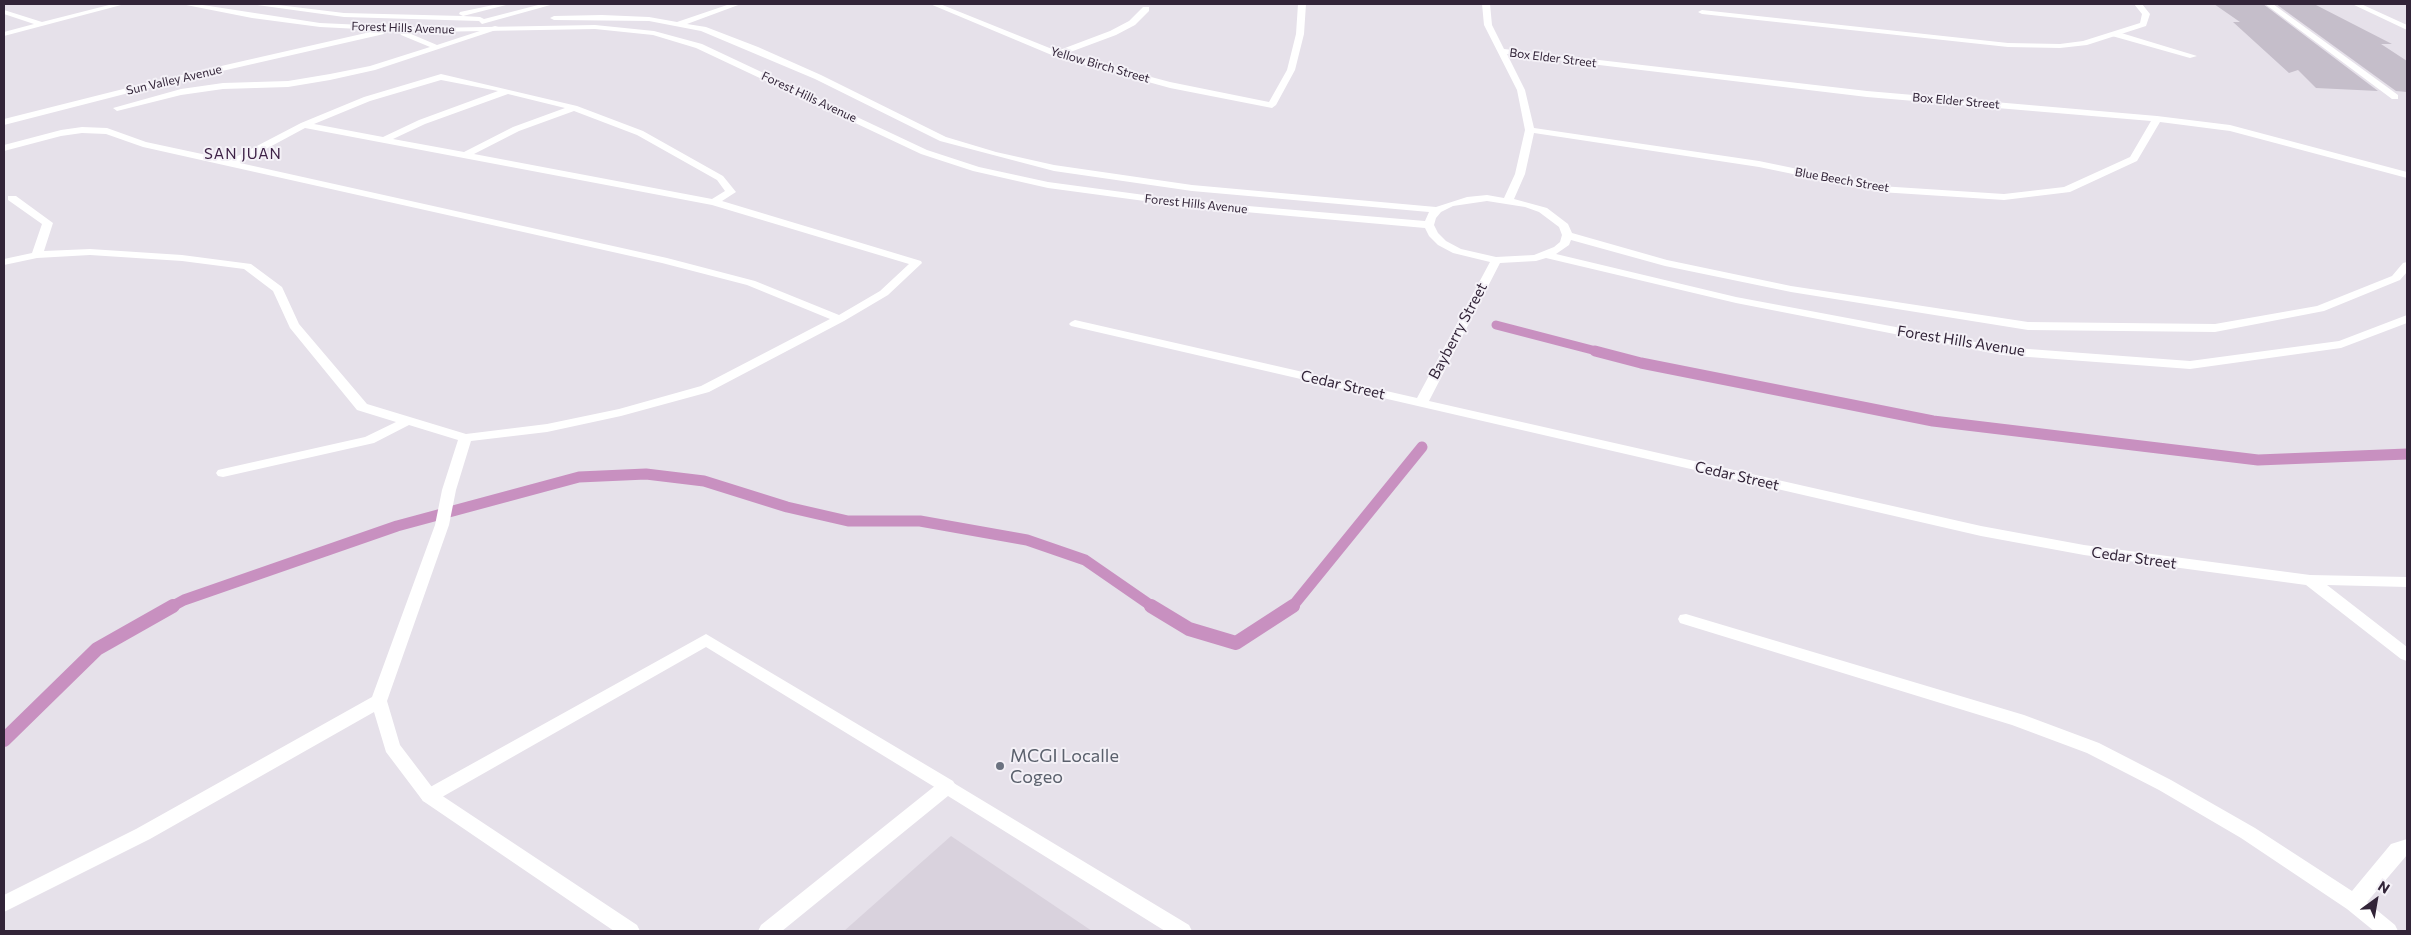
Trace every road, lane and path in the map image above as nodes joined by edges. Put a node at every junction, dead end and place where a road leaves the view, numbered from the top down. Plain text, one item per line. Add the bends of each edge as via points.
1 (121, 4) edge
2 (185, 4) edge
3 (254, 4) edge
4 (506, 4) edge
5 (550, 4) edge
6 (737, 4) edge
7 (934, 4) edge
8 (1302, 4) edge
9 (1486, 4) edge
10 (1710, 4) edge
11 (2138, 4) edge
12 (2269, 4) edge
13 (2356, 4) edge
14 (948, 5) edge
15 (1146, 9) dead end
16 (4, 12) edge
17 (436, 20) junction
18 (497, 24) junction
19 (679, 24) junction
20 (42, 25) junction
21 (2407, 28) edge
22 (429, 30) joint
23 (400, 31) junction
24 (654, 33) junction
25 (4, 34) edge
26 (2115, 34) junction
27 (436, 47) junction
28 (1500, 51) junction
29 (1057, 54) junction
30 (2193, 56) dead end
31 (508, 90) junction
32 (2395, 97) dead end
33 (117, 108) dead end
34 (574, 108) junction
35 (2157, 119) junction
36 (4, 122) edge
37 (304, 125) junction
38 (1530, 130) junction
39 (384, 140) junction
40 (4, 148) edge
41 (467, 154) junction
42 (232, 163) junction
43 (2407, 175) edge
44 (12, 198) dead end
45 (1508, 200) junction
46 (714, 202) junction
47 (1437, 210) junction
48 (1429, 225) junction
49 (1567, 235) junction
50 (37, 255) junction
51 (1547, 255) junction
52 (1496, 260) junction
53 (4, 262) edge
54 (2407, 265) edge
55 (2402, 281) edge
56 (840, 319) junction
57 (2407, 319) edge
58 (1075, 324) dead end
59 (1421, 403) junction
60 (408, 421) junction
61 (465, 438) junction
62 (222, 473) dead end
63 (2310, 580) junction
64 (2407, 582) edge
65 (1686, 619) dead end
66 (2407, 655) edge
67 (378, 701) junction
68 (947, 786) junction
69 (429, 796) junction
70 (2407, 847) edge
71 (2354, 903) junction
72 (4, 904) edge
73 (630, 931) edge
74 (768, 931) edge
75 (1182, 931) edge
76 (2388, 931) edge

1 - 20 street
2 - 23 street, Forest Hills Avenue via 294,22
3 - 17 street, Forest Hills Avenue via 344,15
4 - 17 street, Sun Valley Avenue
5 - 18 street
6 - 19 street
7 - 14 street, Yellow Birch Street
8 - 29 street, Yellow Birch Street via 1300,34 1290,70 1272,105 1170,85
9 - 28 street via 1488,25
10 - 26 street via 1702,12 2008,45 2084,44
11 - 26 street via 2146,14 2143,24
12 - 32 street
13 - 21 street
14 - 29 street, Yellow Birch Street
15 - 29 street via 1132,23 1113,33
16 - 20 street
17 - 18 street, Forest Hills Avenue
17 - 23 street, Sun Valley Avenue
18 - 19 street, Forest Hills Avenue via 539,18 626,18
18 - 22 street, Forest Hills Avenue
18 - 24 street, Forest Hills Avenue via 595,27
18 - 27 street
19 - 24 street
19 - 47 street, Forest Hills Avenue via 755,49 943,139 994,154 1054,168 1192,188
20 - 25 street
22 - 23 street, Sun Valley Avenue
23 - 27 street
23 - 36 street, Sun Valley Avenue via 134,89
24 - 48 street, Forest Hills Avenue via 699,46 924,152 976,169 1048,185 1189,204
26 - 30 street
27 - 33 street via 330,78 288,84 223,86
28 - 35 street, Box Elder Street via 1867,94
28 - 38 street via 1521,90
31 - 34 street
31 - 37 street via 433,78 367,99
31 - 39 street
34 - 41 street via 516,129
34 - 46 street via 640,133 720,178 731,192
35 - 38 street, Blue Beech Street via 2134,159 2066,190 2004,198 1880,189 1759,164
35 - 43 street, Box Elder Street via 2230,128
37 - 39 street
37 - 42 street
38 - 45 street via 1520,174
39 - 41 street
40 - 42 street via 61,133 107,131 143,144
41 - 46 street
42 - 56 street via 663,260 751,283
44 - 50 street via 48,224
45 - 47 street via 1467,200
45 - 49 street via 1555,217
46 - 56 street via 917,263 884,293
47 - 48 street
48 - 52 street via 1433,234 1450,247
49 - 51 street via 1565,242
49 - 55 street, Forest Hills Avenue via 1665,263 1791,289 2028,326 2215,328 2320,309
50 - 53 street
50 - 60 street via 90,252 247,266 278,289 294,325 362,407
51 - 52 street via 1524,260
51 - 57 street, Forest Hills Avenue via 1736,300 2002,351 2190,364 2341,344
52 - 59 street, Bayberry Street
54 - 55 street, Forest Hills Avenue
56 - 61 street via 705,389 547,428
58 - 59 street, Cedar Street
59 - 63 street, Cedar Street via 1981,531 2094,552
60 - 61 street
60 - 62 street via 370,440
61 - 67 street via 442,525
63 - 64 street, Cedar Street
63 - 66 street
65 - 71 street via 2018,720 2093,748 2248,833
67 - 69 street via 392,747
67 - 72 street via 144,834
68 - 69 street via 706,640
68 - 74 street
68 - 75 street
69 - 73 street
70 - 71 street via 2398,850
71 - 76 street

